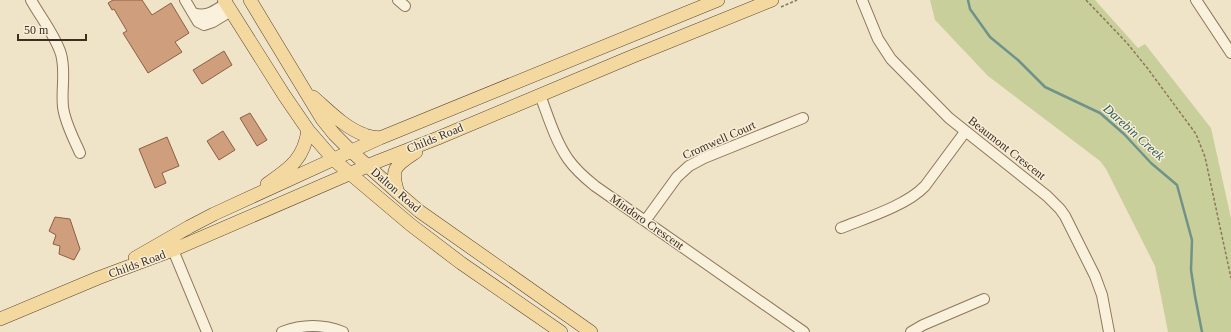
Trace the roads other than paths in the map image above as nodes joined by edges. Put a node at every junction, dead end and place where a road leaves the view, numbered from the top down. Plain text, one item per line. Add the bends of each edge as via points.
1 (31, 0) edge
2 (186, 0) edge
3 (250, 0) edge
4 (718, 0) edge
5 (772, 0) edge
6 (862, 0) edge
7 (1196, 0) edge
8 (227, 5) edge
9 (1231, 53) edge
10 (531, 77) junction
11 (302, 86) junction
12 (540, 95) junction
13 (803, 118) dead end
14 (308, 130) junction
15 (965, 132) junction
16 (380, 138) junction
17 (438, 138) junction
18 (352, 152) junction
19 (80, 153) dead end
20 (334, 160) junction
21 (368, 166) junction
22 (349, 174) junction
23 (398, 193) junction
24 (241, 201) junction
25 (645, 220) junction
26 (189, 227) junction
27 (841, 228) dead end
28 (203, 237) junction
29 (171, 245) junction
30 (984, 299) dead end
31 (0, 319) edge
32 (207, 332) edge
33 (282, 332) edge
34 (343, 332) edge
35 (561, 332) edge
36 (591, 332) edge
37 (804, 332) edge
38 (911, 332) edge
39 (1109, 332) edge

1 - 19 street via 61,53 64,76 63,109
2 - 8 street via 198,22 204,25
3 - 11 main road, Dalton Road
4 - 10 main road, Childs Road
5 - 12 main road, Childs Road
6 - 15 street, Beaumont Crescent via 878,39 891,59 941,112
7 - 9 street
8 - 14 main road, Dalton Road
10 - 12 main road, Mindoro Crescent
10 - 16 main road, Childs Road
11 - 16 main road via 356,132
11 - 18 main road, Dalton Road via 322,119
12 - 17 main road, Childs Road
12 - 25 street, Mindoro Crescent via 557,139 575,168 595,186
13 - 25 street, Cromwell Court via 689,166 677,177
14 - 20 main road, Dalton Road
14 - 24 main road via 304,151 297,160
15 - 27 street via 919,192 904,202
15 - 39 street, Beaumont Crescent via 1060,209 1099,285
16 - 18 main road, Childs Road
17 - 21 main road, Childs Road
17 - 23 main road via 396,168 394,180
18 - 20 main road, Childs Road
18 - 21 main road, Dalton Road
20 - 22 main road, Dalton Road
20 - 24 main road, Childs Road
21 - 22 main road, Childs Road
21 - 23 main road, Dalton Road
22 - 28 main road, Childs Road
22 - 35 main road, Dalton Road via 455,258
23 - 36 main road, Dalton Road via 419,211
24 - 26 main road, Childs Road
25 - 37 street, Mindoro Crescent
26 - 28 main road via 193,233
26 - 29 main road, Childs Road
28 - 29 main road, Childs Road
29 - 31 main road, Childs Road
29 - 32 street
30 - 38 street
33 - 34 street via 303,326 332,328

